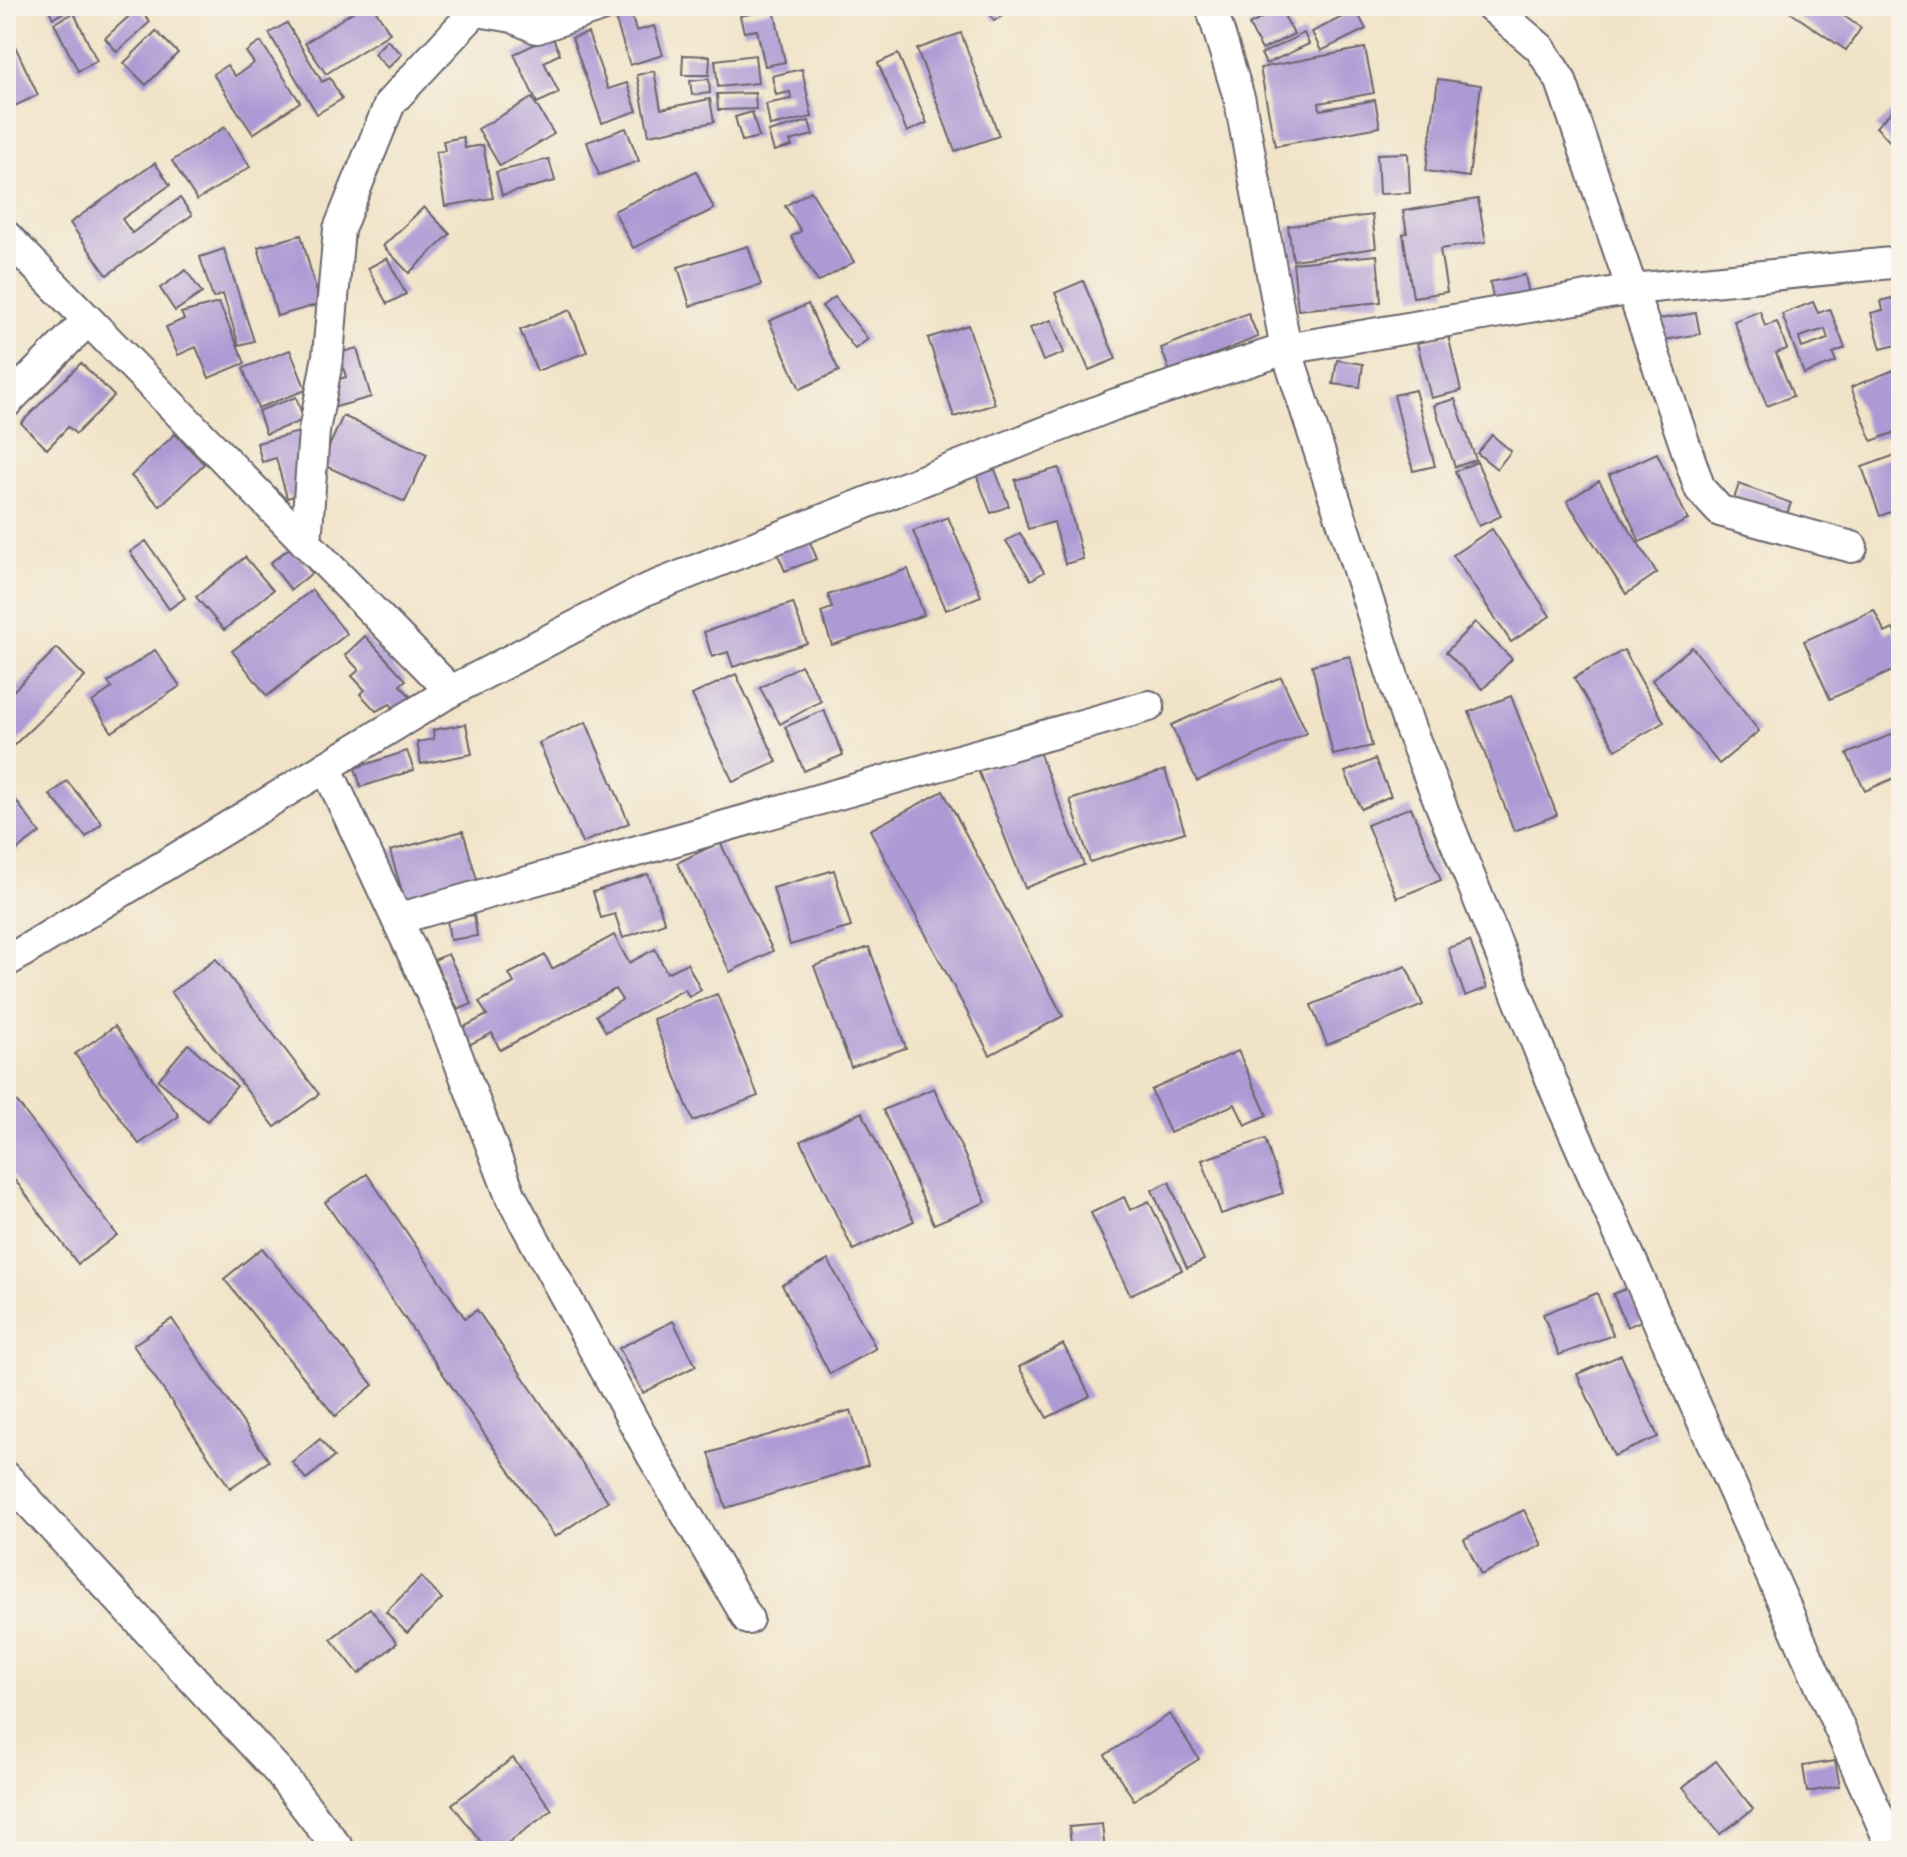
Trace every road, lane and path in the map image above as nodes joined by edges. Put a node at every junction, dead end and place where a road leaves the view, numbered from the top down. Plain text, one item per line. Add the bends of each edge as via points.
1 (601, 6) edge
2 (1211, 6) edge
3 (1491, 6) edge
4 (479, 9) edge
5 (6, 236) edge
6 (1901, 262) edge
7 (1633, 289) junction
8 (88, 320) junction
9 (1286, 349) junction
10 (6, 403) edge
11 (306, 543) junction
12 (1852, 547) dead end
13 (451, 691) junction
14 (1149, 706) dead end
15 (326, 767) junction
16 (397, 919) junction
17 (6, 962) edge
18 (6, 1477) edge
19 (748, 1619) dead end
20 (340, 1851) edge
21 (1894, 1851) edge

1 - 4 street via 537,28
2 - 9 street via 1240,101
3 - 7 street via 1540,48 1561,81
4 - 11 street via 390,103 339,229
5 - 8 street
6 - 7 street
7 - 9 street
7 - 12 street via 1693,477 1708,500 1720,511
8 - 10 street
8 - 11 street
9 - 13 street via 1116,404 643,591
9 - 21 street via 1409,726 1557,1094
11 - 13 street
13 - 15 street
14 - 16 street
15 - 16 street
15 - 17 street
16 - 19 street via 442,1016 511,1197
18 - 20 street via 279,1772

